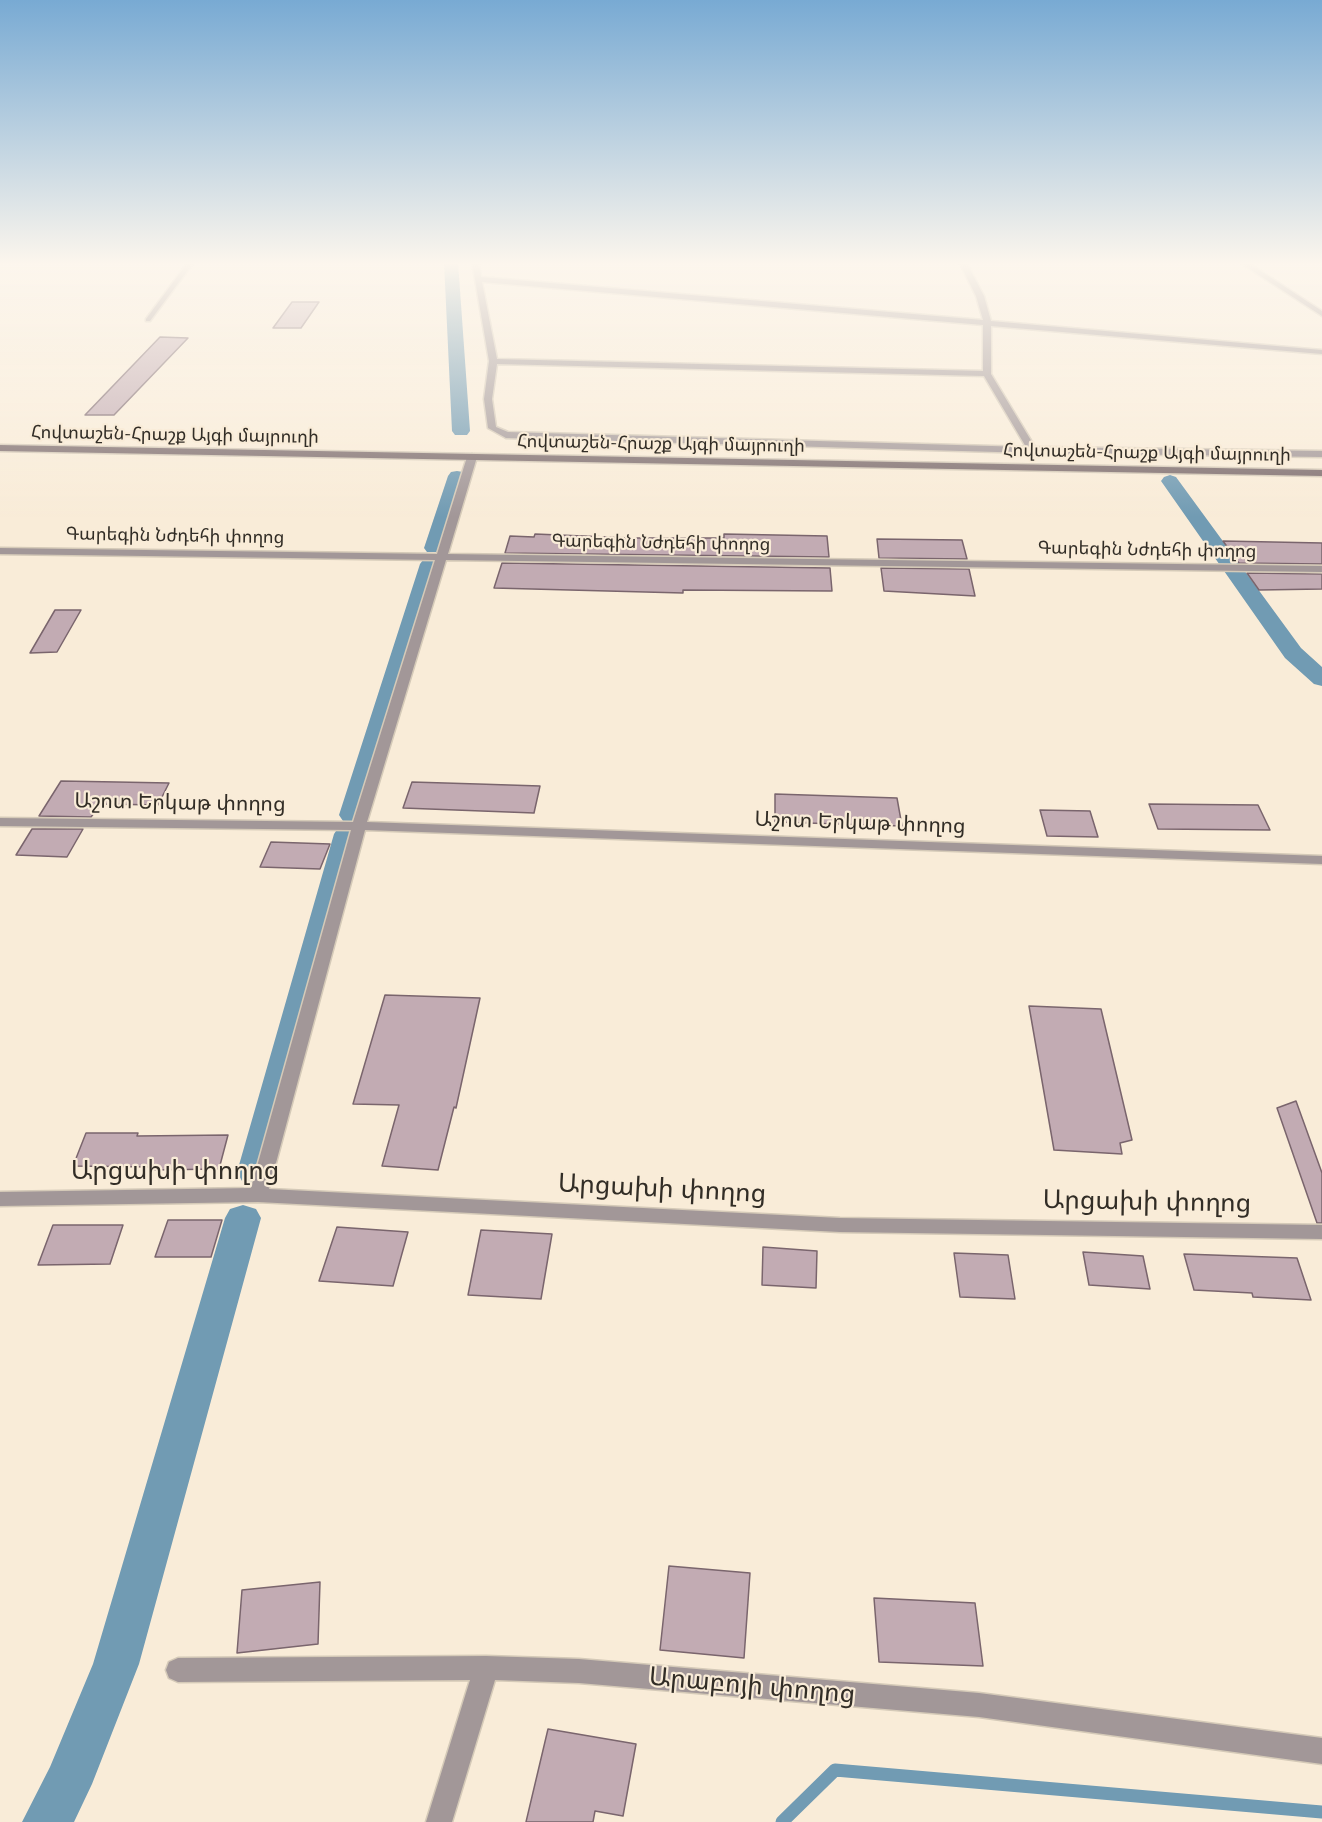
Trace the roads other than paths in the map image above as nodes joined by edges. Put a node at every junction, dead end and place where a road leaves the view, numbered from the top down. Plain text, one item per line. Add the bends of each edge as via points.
1 (490, 347) edge
2 (987, 347) edge
3 (1266, 347) edge
4 (1322, 352) edge
5 (493, 361) junction
6 (987, 374) junction
7 (0, 448) edge
8 (1032, 450) junction
9 (1322, 454) edge
10 (472, 458) junction
11 (1322, 473) edge
12 (0, 551) edge
13 (444, 555) junction
14 (1322, 569) edge
15 (0, 822) edge
16 (359, 826) junction
17 (1322, 860) edge
18 (258, 1195) junction
19 (0, 1199) edge
20 (1322, 1232) edge
21 (486, 1668) junction
22 (178, 1670) dead end
23 (1322, 1751) edge
24 (439, 1822) edge

1 - 5 street
2 - 6 street
3 - 4 street
5 - 6 street
5 - 8 street via 489,399 492,428 514,437
6 - 8 street
7 - 10 street, Հովտաշեն-Հրաշք Այգի մայրուղի
8 - 9 street
10 - 11 street, Հովտաշեն-Հրաշք Այգի մայրուղի
10 - 13 street
12 - 13 street, Գարեգին Նժդեհի փողոց
13 - 14 street, Գարեգին Նժդեհի փողոց
13 - 16 street
15 - 16 street, Աշոտ Երկաթ փողոց
16 - 17 street, Աշոտ Երկաթ փողոց
16 - 18 street
18 - 19 street, Արցախի փողոց
18 - 20 street, Արցախի փողոց via 840,1226
21 - 22 street, Արաբոյի փողոց
21 - 23 street, Արաբոյի փողոց via 579,1671 979,1705
21 - 24 street

